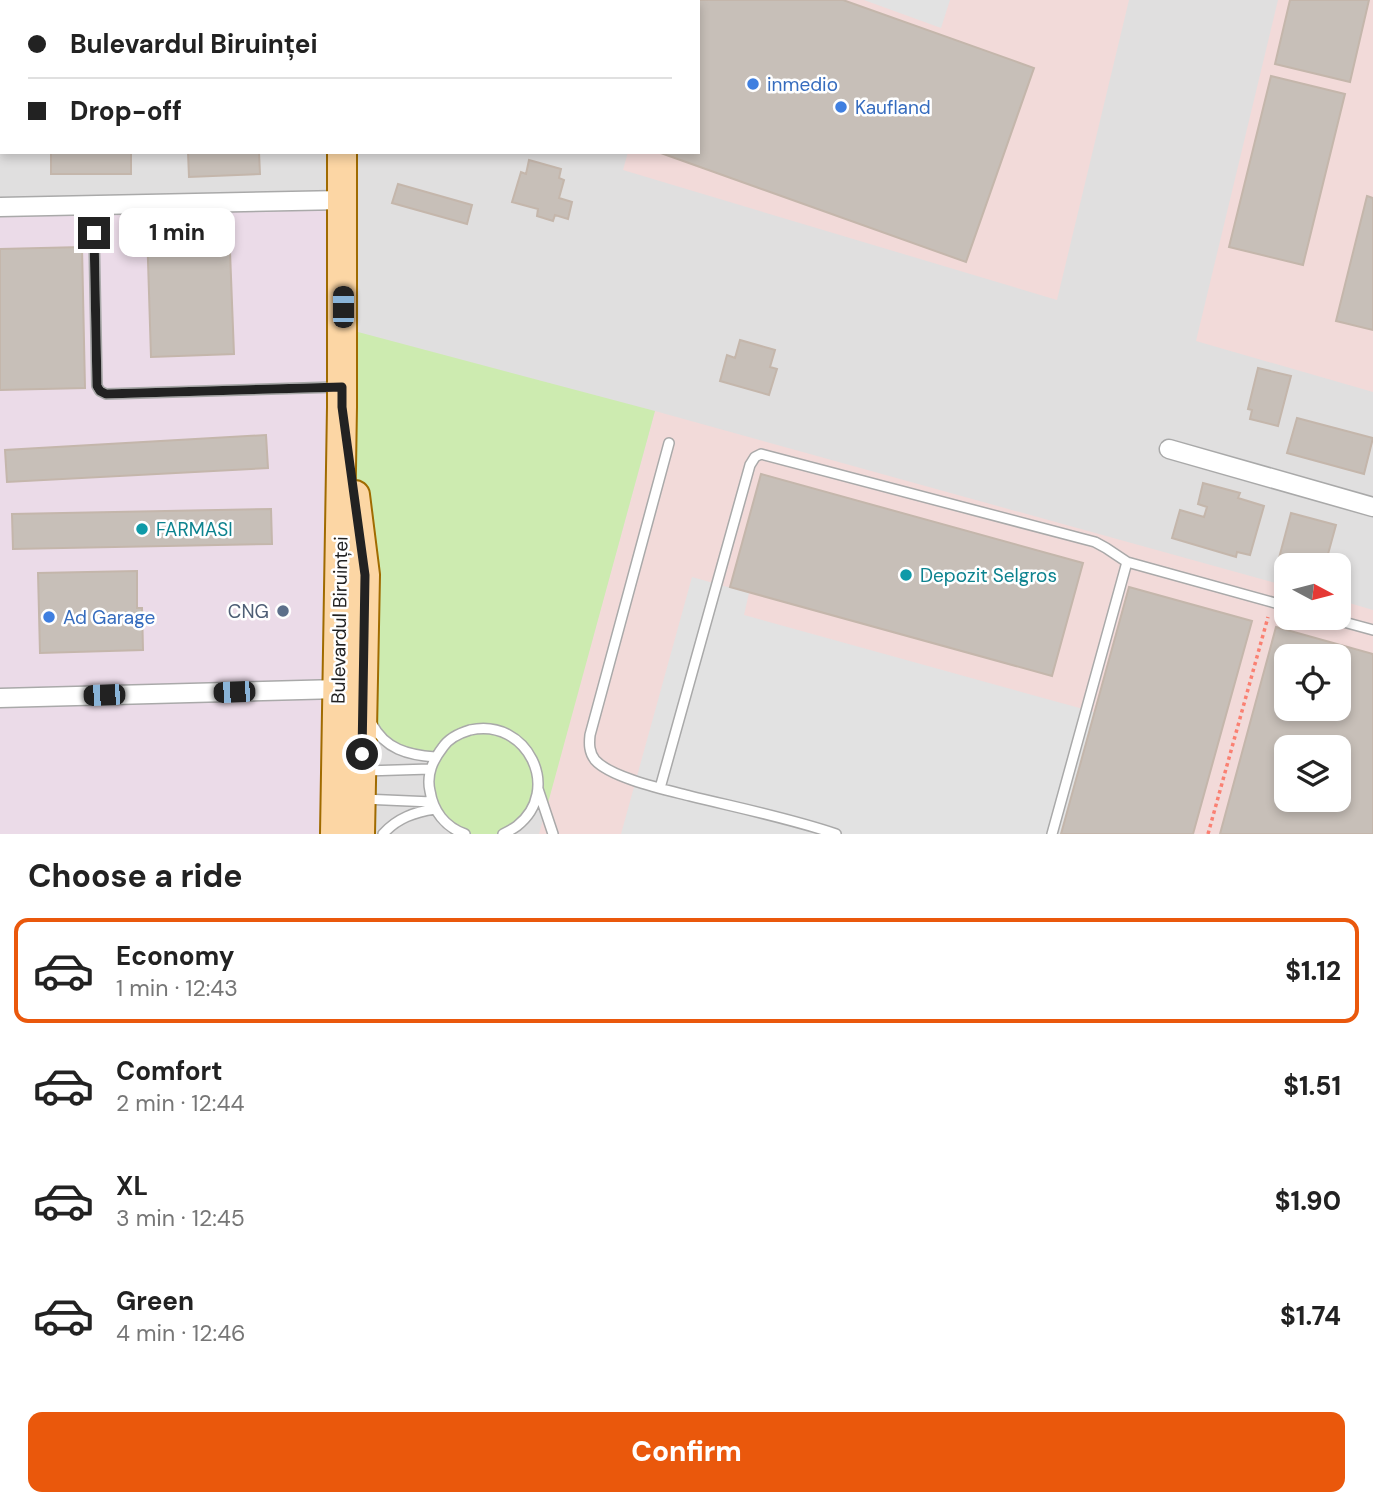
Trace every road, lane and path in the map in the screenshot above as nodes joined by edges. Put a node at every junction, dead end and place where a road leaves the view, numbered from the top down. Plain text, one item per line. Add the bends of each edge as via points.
1 (342, 154) edge
2 (343, 200) junction
3 (0, 207) edge
4 (94, 233) dead end
5 (342, 397) junction
6 (669, 443) dead end
7 (1169, 449) dead end
8 (1373, 507) edge
9 (1127, 562) junction
10 (1272, 602) joint
11 (1351, 624) edge
12 (1373, 630) edge
13 (350, 688) junction
14 (0, 698) edge
15 (435, 757) junction
16 (430, 769) junction
17 (349, 785) junction
18 (660, 788) junction
19 (538, 789) junction
20 (433, 805) junction
21 (461, 833) edge
22 (335, 834) edge
23 (360, 834) edge
24 (383, 834) edge
25 (503, 834) edge
26 (553, 834) edge
27 (836, 834) edge
28 (1052, 834) edge
29 (1208, 834) edge

1 - 2 main road, Bulevardul Biruinței
2 - 3 street
2 - 5 main road, Bulevardul Biruinței
4 - 5 lane via 100,391
5 - 13 main road, Bulevardul Biruinței via 365,575
6 - 18 lane via 589,750 605,768
7 - 8 street
9 - 10 lane
9 - 18 lane via 1096,542 761,454 750,465
9 - 28 lane
10 - 29 path
11 - 12 lane
13 - 14 street
13 - 15 lane via 380,738 407,753
13 - 17 main road, Bulevardul Biruinței
15 - 16 lane
15 - 19 lane via 446,742 462,732 499,730 529,752 537,770
16 - 17 lane
16 - 20 lane
17 - 20 lane
17 - 22 main road, Bulevardul Biruinței
17 - 23 main road, Bulevardul Biruinței
18 - 27 lane
19 - 25 lane via 527,816
19 - 26 lane
20 - 21 lane via 450,827
20 - 24 lane via 395,822

